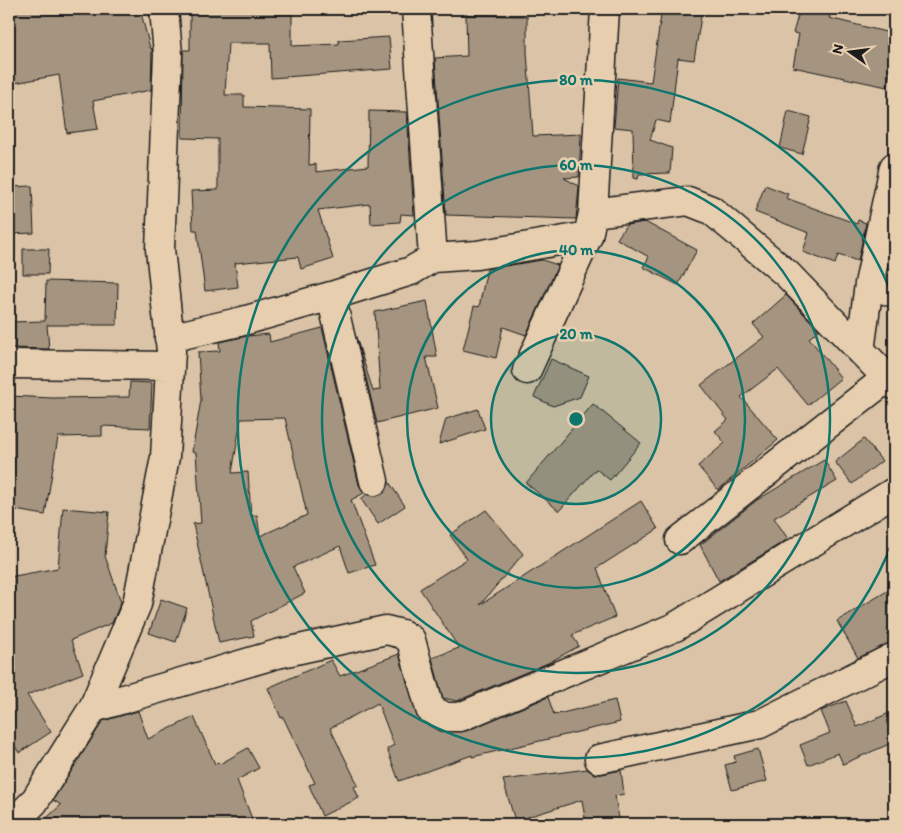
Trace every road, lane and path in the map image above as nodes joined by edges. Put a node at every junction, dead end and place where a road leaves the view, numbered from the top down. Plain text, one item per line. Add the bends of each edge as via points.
1 (164, 9) edge
2 (416, 9) edge
3 (605, 9) edge
4 (894, 167) edge
5 (590, 224) junction
6 (432, 258) junction
7 (882, 288) edge
8 (332, 296) junction
9 (170, 338) junction
10 (860, 352) junction
11 (9, 364) edge
12 (170, 366) junction
13 (526, 370) dead end
14 (890, 381) edge
15 (374, 481) dead end
16 (894, 492) edge
17 (680, 540) dead end
18 (894, 658) edge
19 (93, 708) junction
20 (600, 759) dead end
21 (12, 824) edge

1 - 9 street via 168,54 160,249
2 - 6 street
3 - 5 street
4 - 7 street
5 - 6 street via 478,255
5 - 10 street via 688,201 711,210 788,274
5 - 13 street
6 - 8 street via 411,271
7 - 10 street
8 - 9 street
8 - 15 street
9 - 12 street
10 - 14 street
11 - 12 street
12 - 19 street via 165,457 137,604
14 - 17 street
16 - 19 street via 675,627 460,717 446,717 430,709 411,640 386,630 277,654
18 - 20 street via 760,724
19 - 21 street via 34,802

